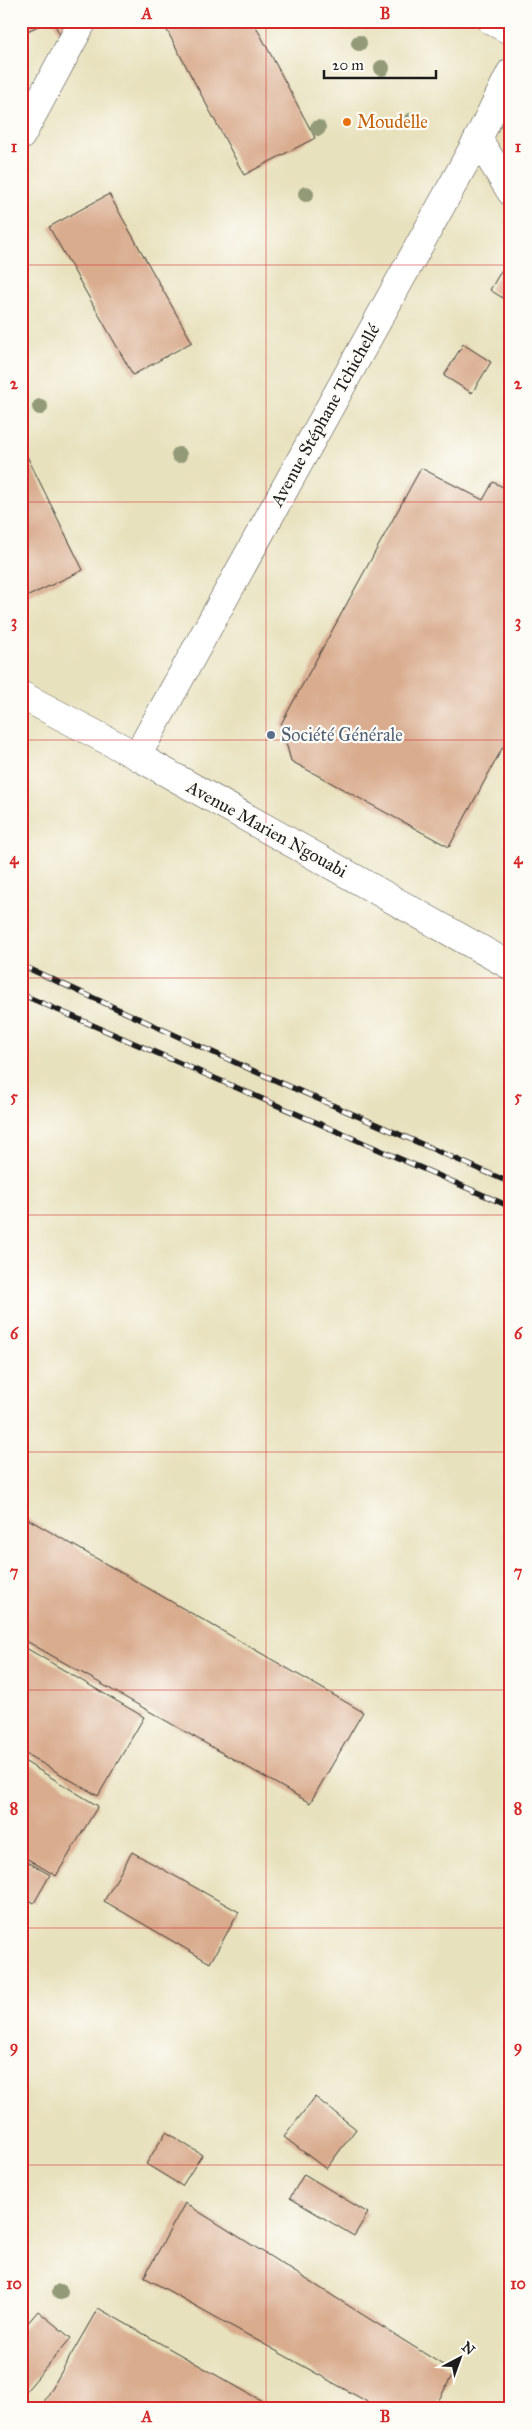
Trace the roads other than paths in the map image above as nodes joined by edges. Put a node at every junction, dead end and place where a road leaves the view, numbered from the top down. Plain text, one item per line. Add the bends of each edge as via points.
1 (83, 21) edge
2 (492, 21) edge
3 (511, 31) edge
4 (511, 72) edge
5 (21, 136) edge
6 (478, 139) junction
7 (511, 192) edge
8 (21, 695) edge
9 (137, 756) junction
10 (511, 966) edge

1 - 5 main road
2 - 3 main road
4 - 6 main road, Avenue Stéphane Tchichellé
6 - 7 main road
6 - 9 main road, Avenue Stéphane Tchichellé
8 - 9 main road, Avenue Marien Ngouabi
9 - 10 main road, Avenue Marien Ngouabi

